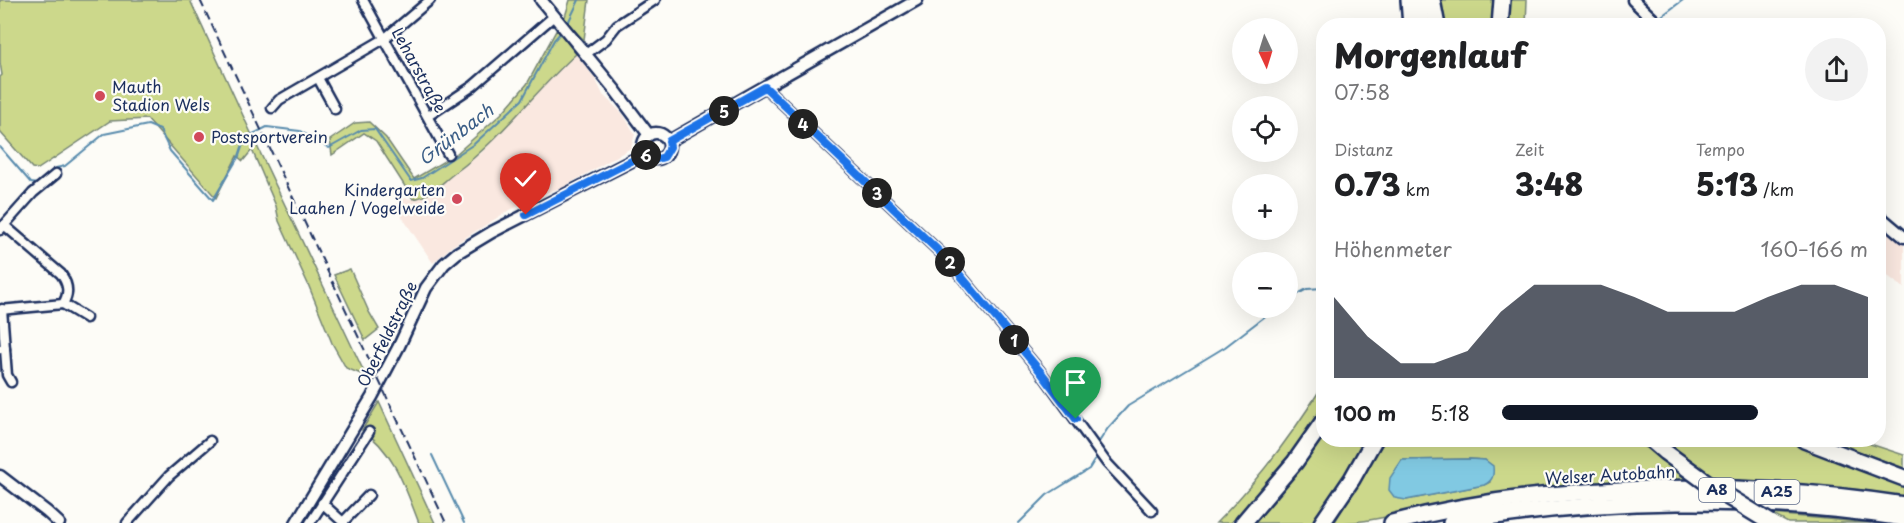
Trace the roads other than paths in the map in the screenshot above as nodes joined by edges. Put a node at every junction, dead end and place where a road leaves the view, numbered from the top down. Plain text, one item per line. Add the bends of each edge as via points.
1 (363, 0) edge
2 (429, 0) edge
3 (541, 0) edge
4 (655, 0) edge
5 (917, 0) edge
6 (1409, 0) edge
7 (1418, 0) edge
8 (1432, 0) edge
9 (1502, 0) edge
10 (1633, 0) edge
11 (554, 16) junction
12 (1410, 18) edge
13 (1421, 18) edge
14 (1435, 18) edge
15 (1501, 18) edge
16 (1653, 18) edge
17 (384, 39) junction
18 (586, 54) junction
19 (318, 78) junction
20 (765, 87) junction
21 (272, 108) dead end
22 (335, 109) dead end
23 (428, 116) junction
24 (649, 135) junction
25 (669, 141) junction
26 (448, 154) dead end
27 (645, 154) junction
28 (57, 174) dead end
29 (1886, 222) edge
30 (2, 228) edge
31 (1904, 237) edge
32 (65, 300) junction
33 (1, 310) edge
34 (86, 318) dead end
35 (3, 349) edge
36 (11, 382) dead end
37 (369, 432) dead end
38 (1316, 432) edge
39 (210, 441) dead end
40 (1370, 447) edge
41 (1659, 447) edge
42 (1822, 447) edge
43 (0, 476) edge
44 (1904, 478) edge
45 (369, 495) dead end
46 (322, 503) junction
47 (1904, 505) edge
48 (1152, 511) dead end
49 (1904, 518) edge
50 (344, 522) edge
51 (59, 523) edge
52 (127, 523) edge
53 (296, 523) edge
54 (310, 523) edge
55 (1243, 523) edge
56 (1322, 523) edge
57 (1392, 523) edge
58 (1451, 523) edge
59 (1771, 523) edge

1 - 17 street, Leharstraße
2 - 17 street
3 - 11 main road
4 - 18 street via 617,25
5 - 20 main road, Oberfeldstraße
6 - 12 highway
7 - 13 highway
8 - 14 highway
9 - 15 highway
10 - 16 main road
11 - 18 main road
11 - 23 street via 482,79
17 - 19 street
17 - 23 street, Leharstraße
18 - 24 main road
19 - 21 street
19 - 22 street
20 - 25 main road, Oberfeldstraße
20 - 48 street via 946,258 1040,371 1106,462
23 - 26 street, Leharstraße
24 - 25 main road via 660,133
24 - 27 main road via 643,144
25 - 27 main road, Oberfeldstraße via 664,157 654,160
27 - 53 main road, Oberfeldstraße via 492,232 444,264 426,288 372,397
28 - 30 street via 33,193
29 - 31 main road
30 - 32 street via 61,274 67,282
32 - 33 street
32 - 34 street
33 - 35 street
35 - 36 street
37 - 46 street
38 - 55 highway
39 - 52 street via 169,476
40 - 56 highway
41 - 59 highway, A8, bridge via 1716,490
42 - 44 highway
43 - 51 main road
45 - 50 street
46 - 50 street
46 - 54 street
47 - 57 highway, Welser Autobahn / A25 via 1783,492 1649,490 1534,497
49 - 58 highway, Welser Autobahn / A25 via 1828,509 1679,502 1559,508

